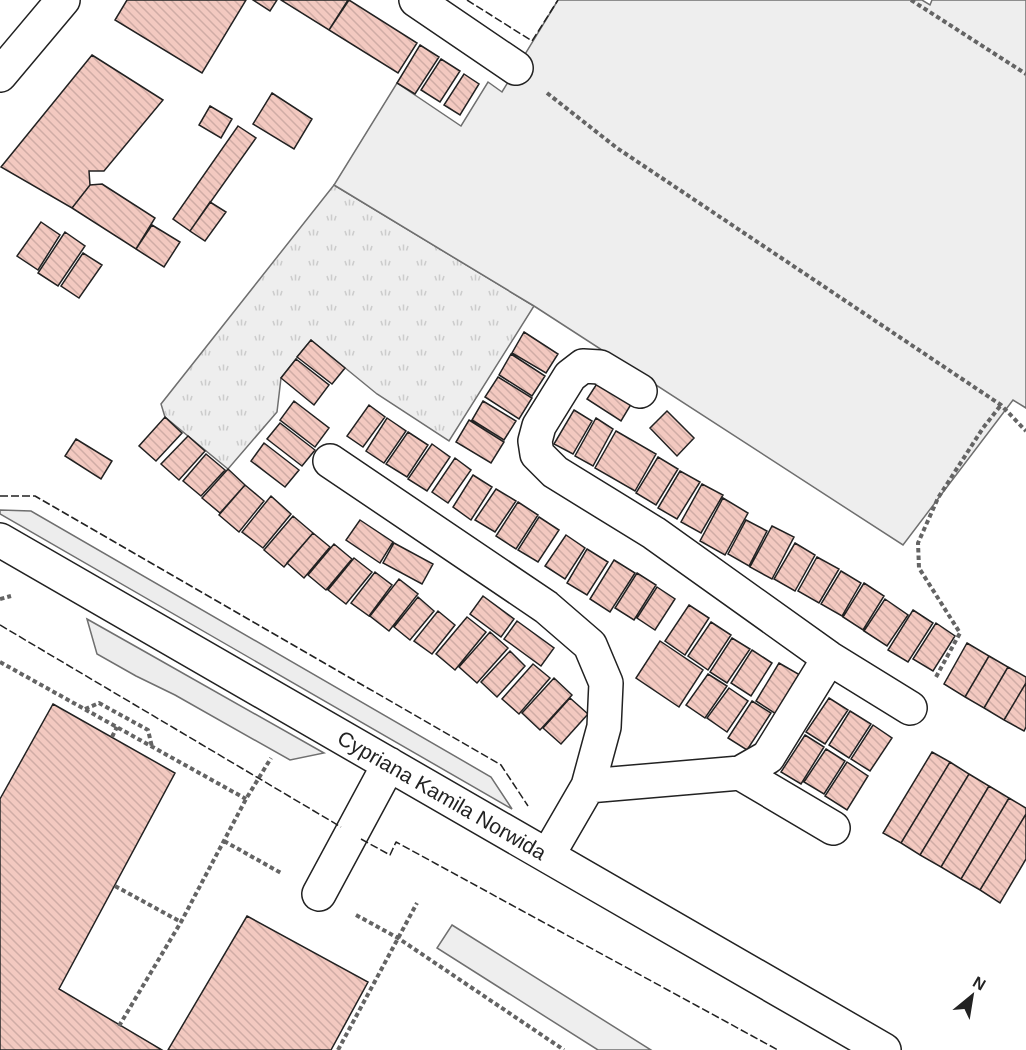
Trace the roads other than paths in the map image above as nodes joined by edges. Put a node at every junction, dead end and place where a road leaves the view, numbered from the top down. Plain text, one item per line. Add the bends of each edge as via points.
1 (416, 0) edge
2 (55, 3) edge
3 (516, 68) road end
4 (0, 75) edge
5 (639, 391) dead end
6 (330, 461) dead end
7 (1, 542) edge
8 (830, 658) junction
9 (910, 708) dead end
10 (389, 764) junction
11 (740, 773) junction
12 (588, 786) junction
13 (833, 828) dead end
14 (548, 855) junction
15 (319, 894) dead end
16 (884, 1050) edge

1 - 3 street
2 - 4 street
5 - 8 street via 600,367 583,366 570,376 539,426 537,454 555,472 654,532
6 - 12 street via 546,606 590,645 606,683 604,727
7 - 10 street, Cypriana Kamila Norwida
8 - 9 street
8 - 11 street via 768,757
10 - 14 street, Cypriana Kamila Norwida
10 - 15 street
11 - 12 street
11 - 13 street
12 - 14 street
14 - 16 street, Cypriana Kamila Norwida

